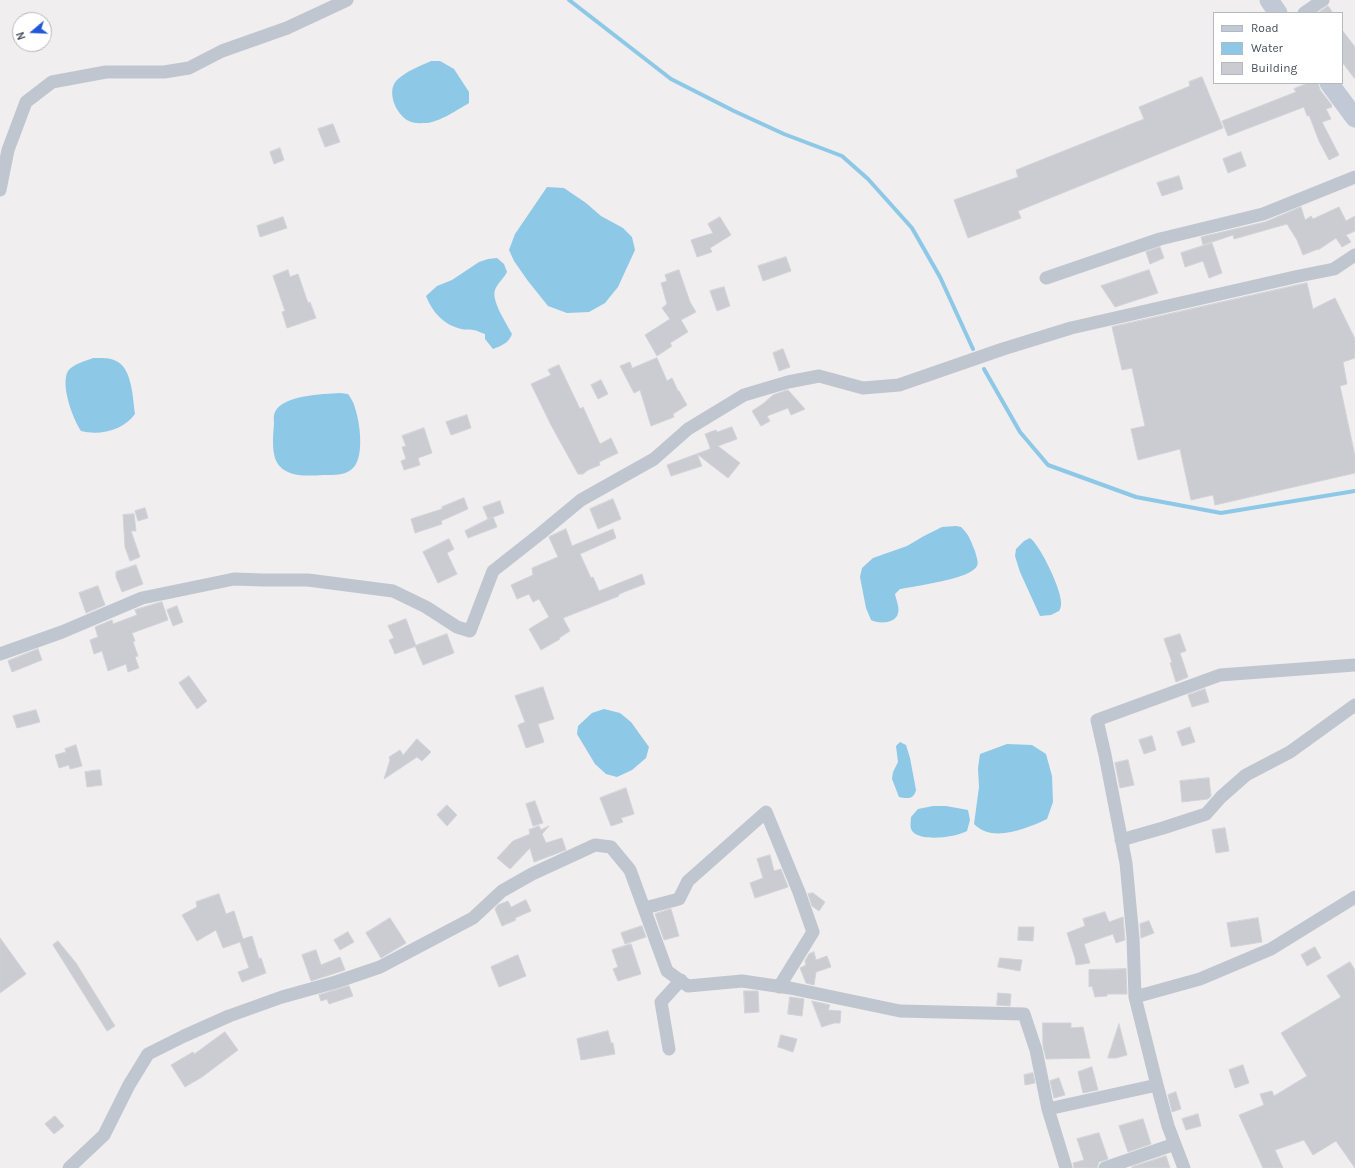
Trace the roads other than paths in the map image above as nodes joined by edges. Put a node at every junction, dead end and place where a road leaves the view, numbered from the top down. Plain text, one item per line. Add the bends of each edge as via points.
1 (347, 0) edge
2 (1268, 0) edge
3 (1324, 0) edge
4 (1277, 12) edge
5 (1306, 12) edge
6 (1330, 84) edge
7 (1355, 118) edge
8 (4, 152) edge
9 (1355, 177) edge
10 (0, 190) edge
11 (1355, 255) edge
12 (1046, 278) dead end
13 (0, 654) edge
14 (1355, 665) edge
15 (1355, 705) edge
16 (1121, 840) junction
17 (1355, 897) edge
18 (645, 908) junction
19 (681, 980) junction
20 (780, 987) junction
21 (1135, 997) junction
22 (669, 1049) dead end
23 (1157, 1084) junction
24 (1048, 1109) junction
25 (1175, 1144) junction
26 (69, 1168) edge
27 (1066, 1168) edge
28 (1105, 1168) edge
29 (1184, 1168) edge

1 - 8 street via 287,28 222,51 189,68 164,72 106,72 52,82 26,102
2 - 4 street
3 - 5 street
6 - 7 street
8 - 10 street
9 - 12 street via 1263,214 1160,239
11 - 13 street via 1334,269 1071,328 899,385 863,388 819,376 744,394 688,429 654,459 581,500 493,571 470,631 457,627 426,607 393,591 308,580 234,579 142,598 62,632
14 - 16 street via 1220,675 1097,720
15 - 16 street via 1290,752 1246,775 1206,814
16 - 21 street via 1126,864 1133,938
17 - 21 street via 1271,949 1200,980
18 - 19 street via 668,971
18 - 20 street via 679,899 688,881 766,812 813,932
18 - 26 street via 630,870 611,847 595,846 577,853 502,891 474,918 380,967 230,1016 148,1054 104,1135
19 - 20 street via 688,986 742,982
19 - 22 street via 661,1002
20 - 24 street via 900,1011 1024,1014 1036,1050
21 - 23 street
23 - 24 street
23 - 25 street
24 - 27 street
25 - 28 street
25 - 29 street

